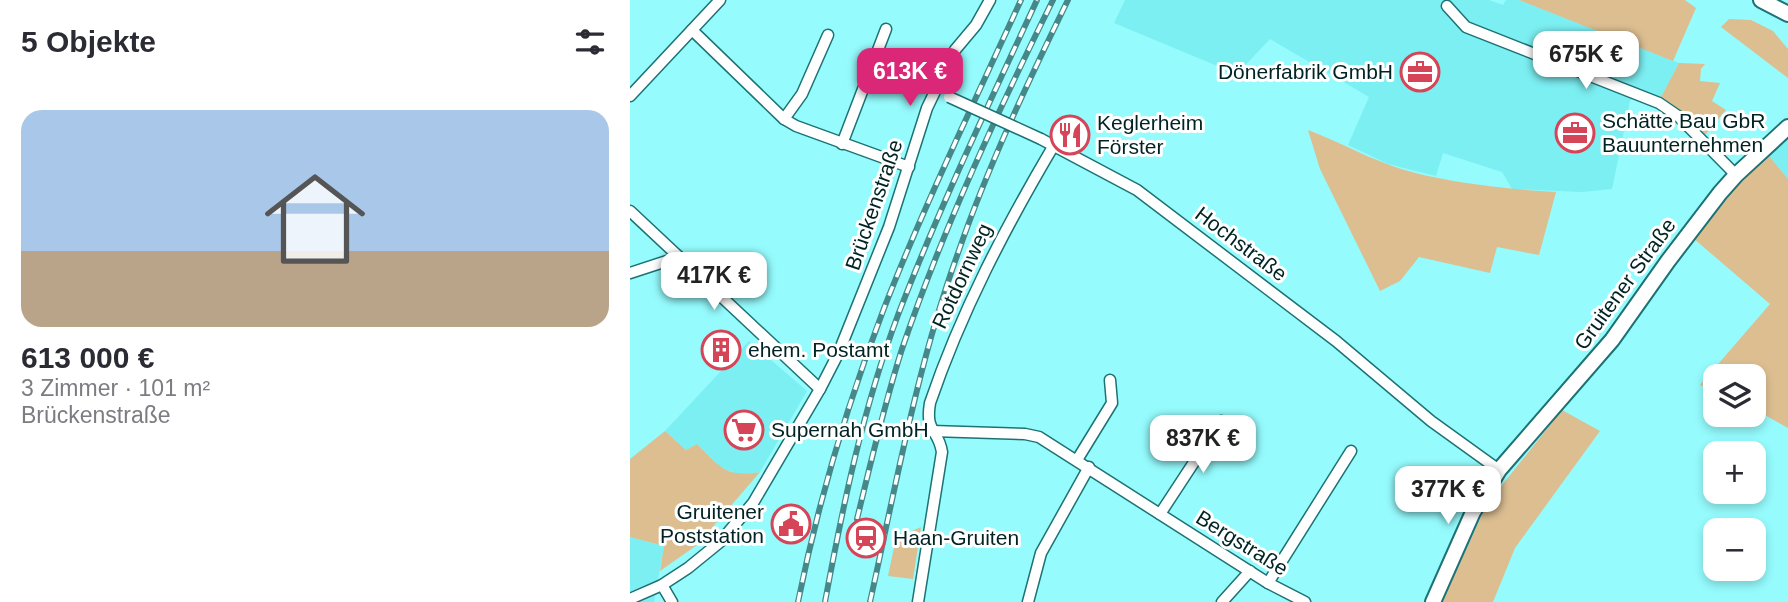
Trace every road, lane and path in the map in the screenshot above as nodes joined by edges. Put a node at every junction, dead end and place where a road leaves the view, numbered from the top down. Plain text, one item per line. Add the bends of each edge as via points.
1 (720, 0) edge
2 (989, 0) edge
3 (1761, 0) edge
4 (1447, 6) dead end
5 (1788, 14) edge
6 (887, 29) dead end
7 (692, 30) junction
8 (828, 35) dead end
9 (935, 90) junction
10 (630, 96) edge
11 (783, 119) junction
12 (1788, 127) edge
13 (842, 144) junction
14 (1054, 145) junction
15 (909, 167) junction
16 (1736, 175) junction
17 (630, 211) edge
18 (679, 257) junction
19 (630, 273) edge
20 (1110, 380) dead end
21 (820, 389) junction
22 (1221, 421) dead end
23 (932, 431) junction
24 (1351, 451) dead end
25 (1077, 460) junction
26 (1089, 467) junction
27 (1499, 470) junction
28 (1160, 514) junction
29 (1250, 571) junction
30 (1268, 583) junction
31 (662, 585) junction
32 (630, 598) edge
33 (672, 602) edge
34 (918, 602) edge
35 (1028, 602) edge
36 (1222, 602) edge
37 (1305, 602) edge
38 (1433, 602) edge

1 - 7 street
2 - 9 street, Brückenstraße
3 - 5 main road
4 - 16 street via 1466,27 1659,103
6 - 13 street
7 - 10 street
7 - 11 street
8 - 11 street via 802,94
9 - 14 street, Hochstraße, bridge
9 - 15 street, Brückenstraße
11 - 13 street
12 - 16 main road, Gruitener Straße
13 - 15 street
14 - 23 street, Rotdornweg via 966,307 930,403 927,419
14 - 27 street, Hochstraße via 1121,179 1165,210
15 - 21 street, Brückenstraße via 857,312
16 - 27 main road, Gruitener Straße via 1612,340
17 - 18 street
18 - 19 street
18 - 21 street
20 - 25 street via 1112,402
21 - 31 street, Brückenstraße via 753,503 720,542
22 - 28 street
23 - 25 street, Bergstraße via 1025,434 1052,443
23 - 34 street, Rotdornweg via 942,452
24 - 30 street
25 - 26 street, Bergstraße
26 - 28 street, Bergstraße
26 - 35 street via 1041,554
27 - 38 main road, Gruitener Straße via 1473,512
28 - 29 street, Bergstraße
29 - 30 street, Bergstraße
29 - 36 street
30 - 37 street, Bergstraße
31 - 32 street, Brückenstraße
31 - 33 street

